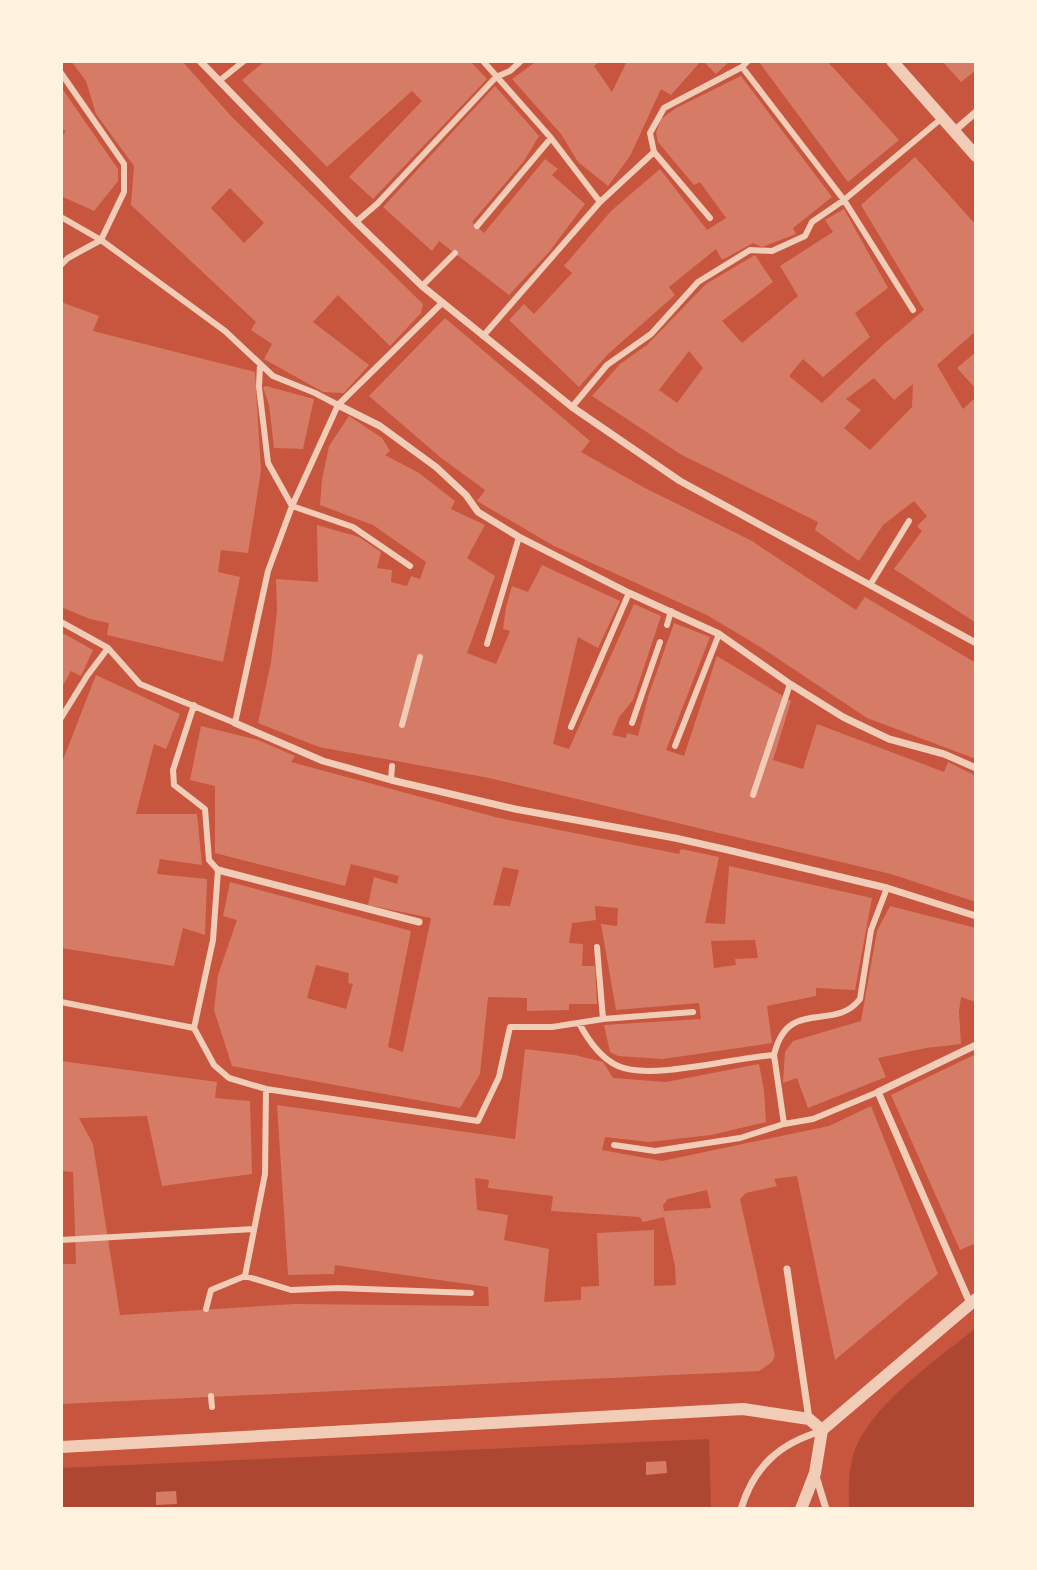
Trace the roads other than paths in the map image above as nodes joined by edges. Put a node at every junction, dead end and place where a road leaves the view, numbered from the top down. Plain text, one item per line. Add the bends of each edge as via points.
1 (200, 61) edge
2 (244, 61) edge
3 (483, 61) edge
4 (521, 61) edge
5 (748, 61) edge
6 (892, 61) edge
7 (742, 67) junction
8 (61, 73) edge
9 (496, 76) junction
10 (219, 81) junction
11 (976, 112) edge
12 (942, 118) junction
13 (953, 132) junction
14 (551, 138) junction
15 (654, 152) junction
16 (976, 156) edge
17 (844, 200) junction
18 (600, 202) junction
19 (61, 217) edge
20 (710, 218) dead end
21 (356, 222) junction
22 (477, 226) dead end
23 (101, 240) junction
24 (455, 253) dead end
25 (61, 265) edge
26 (422, 286) junction
27 (442, 303) junction
28 (913, 310) dead end
29 (483, 336) junction
30 (260, 364) junction
31 (338, 405) junction
32 (572, 407) junction
33 (292, 506) junction
34 (909, 521) dead end
35 (519, 537) junction
36 (410, 566) dead end
37 (870, 585) junction
38 (629, 593) junction
39 (671, 611) junction
40 (61, 622) edge
41 (667, 625) dead end
42 (719, 635) junction
43 (660, 642) dead end
44 (976, 643) edge
45 (487, 644) dead end
46 (108, 648) junction
47 (420, 657) dead end
48 (790, 684) junction
49 (194, 705) junction
50 (61, 718) edge
51 (235, 723) junction
52 (632, 723) dead end
53 (402, 725) dead end
54 (572, 727) dead end
55 (675, 746) dead end
56 (392, 766) dead end
57 (976, 768) edge
58 (391, 780) junction
59 (753, 796) dead end
60 (218, 870) junction
61 (887, 888) junction
62 (976, 916) edge
63 (419, 922) dead end
64 (597, 947) dead end
65 (61, 1002) edge
66 (693, 1012) dead end
67 (603, 1019) junction
68 (579, 1023) junction
69 (194, 1028) junction
70 (976, 1045) edge
71 (774, 1055) junction
72 (266, 1089) junction
73 (878, 1092) junction
74 (784, 1124) junction
75 (614, 1145) dead end
76 (254, 1229) junction
77 (61, 1240) edge
78 (788, 1269) dead end
79 (245, 1276) junction
80 (471, 1293) dead end
81 (973, 1301) edge
82 (206, 1309) dead end
83 (211, 1396) dead end
84 (212, 1407) dead end
85 (809, 1419) junction
86 (822, 1430) junction
87 (61, 1447) edge
88 (815, 1474) junction
89 (741, 1509) edge
90 (802, 1509) edge
91 (826, 1509) edge

1 - 10 street
2 - 10 street
3 - 9 street
4 - 9 street
5 - 7 street
6 - 12 street
7 - 15 street via 664,108 650,133
7 - 17 street
8 - 23 street via 124,164 124,192
9 - 14 street
9 - 21 street
10 - 21 street
11 - 13 street
12 - 13 street
12 - 17 street
13 - 16 street
14 - 18 street
14 - 22 street
15 - 18 street
15 - 20 street
17 - 28 street
17 - 32 street via 812,222 805,236 772,251 750,250 698,282 651,334 607,365
18 - 29 street
19 - 23 street
21 - 26 street
23 - 25 street
23 - 30 street via 225,331
24 - 26 street
26 - 27 street
27 - 29 street
27 - 31 street
29 - 32 street
30 - 31 street via 273,376
30 - 33 street via 268,463
31 - 33 street
31 - 35 street via 380,426 436,467 478,512
32 - 37 street via 680,481
33 - 36 street via 353,527
33 - 51 street via 268,571
34 - 37 street
35 - 38 street
35 - 45 street
37 - 44 street
38 - 39 street
38 - 54 street
39 - 41 street
39 - 42 street
40 - 46 street
42 - 48 street
42 - 55 street
43 - 52 street
46 - 49 street via 140,684
46 - 50 street
47 - 53 street
48 - 57 street via 889,739
48 - 59 street
49 - 51 street
49 - 60 street via 173,770 174,785 205,809 209,860
51 - 58 street via 323,761
56 - 58 street
58 - 61 street via 515,809 675,838
60 - 63 street
60 - 69 street via 213,940
61 - 62 street
61 - 71 street via 871,930 860,999 839,1013 796,1021 783,1031
64 - 67 street
65 - 69 street
66 - 67 street
67 - 68 street
68 - 71 street via 604,1057 635,1071
68 - 72 street via 510,1027 499,1077 478,1121
69 - 72 street via 224,1074
70 - 73 street
71 - 74 street
72 - 76 street via 265,1174
73 - 74 street via 813,1119
73 - 81 street
74 - 75 street via 740,1138 655,1151
76 - 77 street
76 - 79 street
78 - 85 street
79 - 80 street via 292,1290
79 - 82 street via 211,1290
81 - 86 street
83 - 84 street
85 - 86 street
85 - 87 street via 743,1409
86 - 88 street
86 - 89 street via 797,1438 759,1470
88 - 90 street
88 - 91 street

